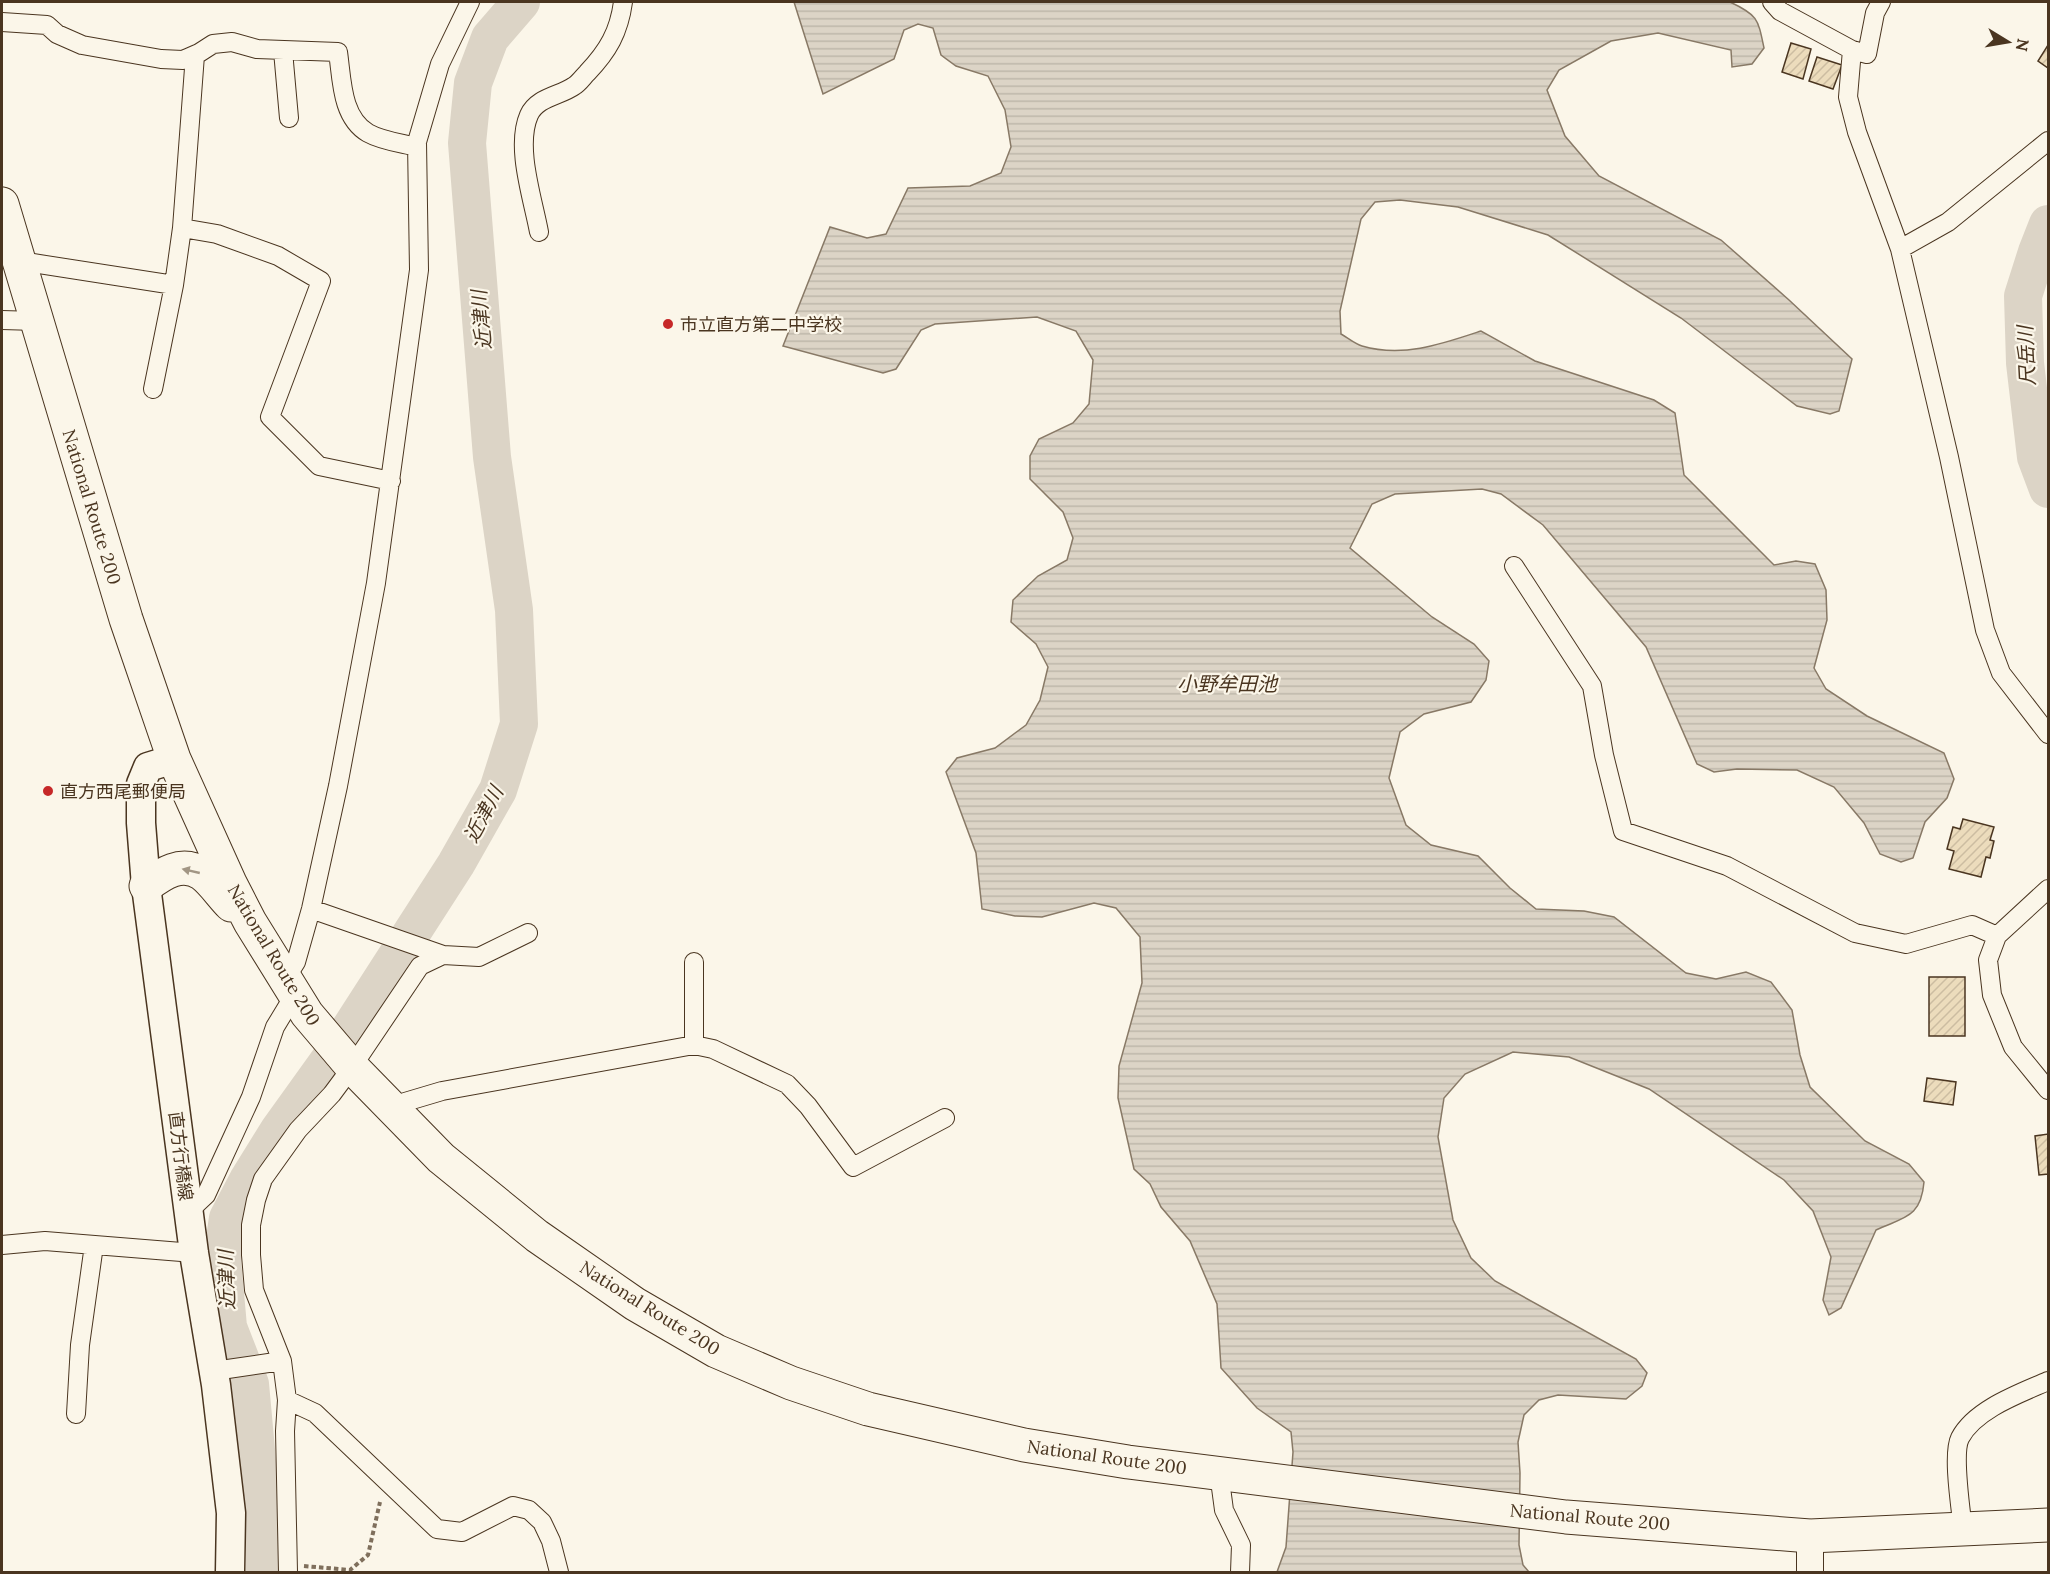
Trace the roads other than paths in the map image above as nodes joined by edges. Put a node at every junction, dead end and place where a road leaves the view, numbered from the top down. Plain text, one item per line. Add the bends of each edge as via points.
1 (470, 2) edge
2 (623, 2) edge
3 (1772, 2) edge
4 (1881, 2) edge
5 (2, 22) edge
6 (1852, 50) junction
7 (283, 51) junction
8 (195, 55) junction
9 (289, 118) dead end
10 (2048, 144) edge
11 (417, 147) junction
12 (2, 204) edge
13 (182, 228) junction
14 (539, 232) dead end
15 (1900, 249) junction
16 (20, 261) junction
17 (174, 285) junction
18 (2, 320) edge
19 (36, 321) junction
20 (153, 389) dead end
21 (391, 481) junction
22 (1514, 566) dead end
23 (2049, 734) edge
24 (174, 759) junction
25 (146, 886) junction
26 (2049, 889) edge
27 (311, 909) junction
28 (250, 922) junction
29 (528, 933) dead end
30 (1997, 936) junction
31 (434, 952) junction
32 (694, 962) dead end
33 (295, 994) junction
34 (694, 1046) junction
35 (352, 1067) junction
36 (2049, 1090) edge
37 (398, 1114) junction
38 (945, 1118) dead end
39 (188, 1212) junction
40 (2, 1245) edge
41 (94, 1245) junction
42 (194, 1253) junction
43 (278, 1362) junction
44 (222, 1370) junction
45 (2049, 1381) edge
46 (287, 1400) junction
47 (76, 1414) dead end
48 (1229, 1474) junction
49 (2049, 1525) edge
50 (1963, 1530) junction
51 (1810, 1536) junction
52 (288, 1569) edge
53 (230, 1572) edge
54 (559, 1572) edge
55 (1240, 1572) edge
56 (1810, 1572) edge

1 - 11 street via 440,64
2 - 14 street via 621,21 605,54 575,86 540,102 529,114 524,154
3 - 6 street via 1780,11
4 - 6 street via 1867,54
5 - 8 street via 47,26 82,45 161,59 183,60
6 - 15 street via 1848,97
7 - 8 street via 232,42 213,44
7 - 9 street
7 - 11 street via 338,52 345,105 356,122 366,132 383,139
8 - 13 street
10 - 15 street via 1948,222
11 - 21 street via 419,270
12 - 16 highway, National Route 200
13 - 17 street
13 - 21 street via 217,234 278,256 321,280 270,417 319,466
15 - 23 street via 1985,630 2001,673
16 - 17 street
16 - 19 highway, National Route 200
17 - 20 street
18 - 19 street
19 - 24 highway, National Route 200 via 126,620
21 - 27 street via 374,594
22 - 30 street via 1592,686 1623,831 1727,866 1854,933 1906,944 1972,925
24 - 25 main road, 直方行橋線 via 148,767 141,784
24 - 28 highway, National Route 200
28 -> 25 highway via 201,873 185,868 166,871
25 - 39 main road, 直方行橋線
26 - 30 street
27 - 31 street
27 - 33 street via 291,969
28 - 33 highway, National Route 200
29 - 31 street via 479,957
30 - 36 street via 1988,960 1992,994 2013,1047
31 - 35 street via 420,966
32 - 34 street
33 - 35 highway, National Route 200
33 - 39 street via 275,1027 251,1097 206,1195
34 - 37 street via 442,1091 405,1102
34 - 38 street via 713,1049 787,1084 853,1167
35 - 37 highway, National Route 200
35 - 43 street via 298,1130 263,1179 256,1200 251,1245 254,1290
37 - 48 highway, National Route 200 via 441,1158 537,1236 635,1304 716,1351 791,1383 868,1409 930,1424 1023,1445
39 - 42 main road, 直方行橋線
40 - 41 street via 45,1241
41 - 42 street
41 - 47 street via 80,1345
42 - 44 main road, 直方行橋線
43 - 44 street
43 - 46 street
44 - 53 main road, 直方行橋線 via 231,1513
45 - 50 street via 2000,1403 1971,1424 1959,1439 1957,1471
46 - 52 street
46 - 54 street via 315,1413 437,1529 462,1532 513,1506 529,1509 542,1522
48 - 51 highway, National Route 200 via 1566,1516
48 - 55 street via 1224,1510 1241,1545
49 - 50 highway, National Route 200
50 - 51 highway, National Route 200
51 - 56 street

